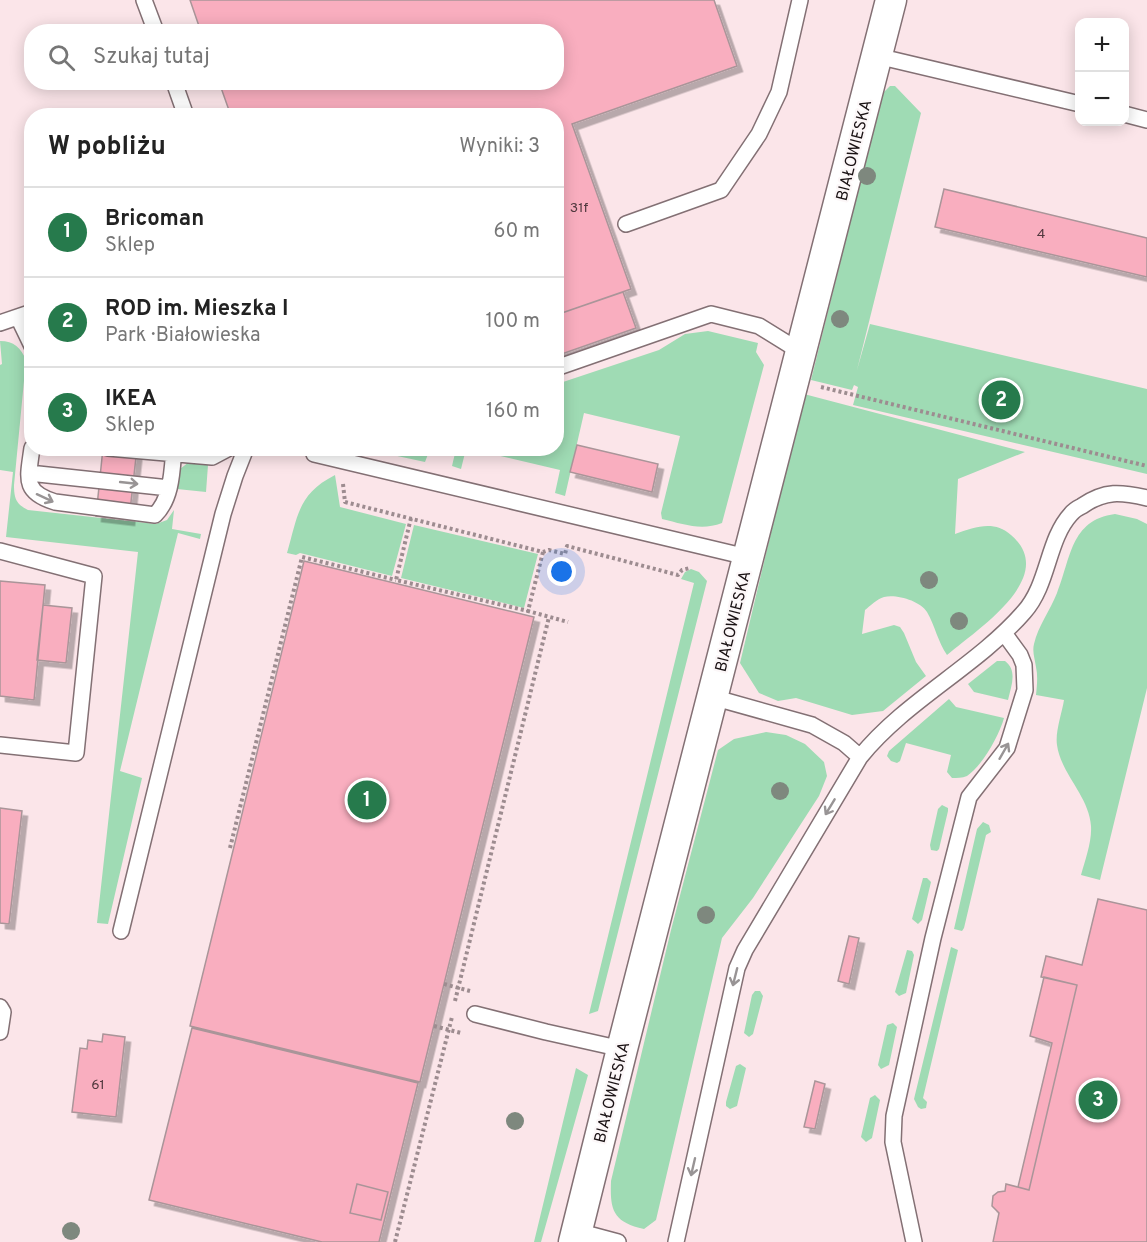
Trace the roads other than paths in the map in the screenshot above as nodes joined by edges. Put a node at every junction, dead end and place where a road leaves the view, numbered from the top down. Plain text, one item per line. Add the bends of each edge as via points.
1 (144, 0) edge
2 (800, 0) edge
3 (891, 0) edge
4 (153, 24) edge
5 (877, 56) junction
6 (177, 90) edge
7 (1075, 103) edge
8 (183, 108) edge
9 (1129, 115) edge
10 (1147, 120) edge
11 (626, 224) dead end
12 (24, 315) edge
13 (0, 323) edge
14 (801, 352) junction
15 (564, 365) edge
16 (31, 456) edge
17 (174, 456) edge
18 (243, 456) edge
19 (326, 456) edge
20 (29, 473) junction
21 (170, 488) junction
22 (1147, 498) edge
23 (0, 551) edge
24 (747, 557) junction
25 (1004, 633) junction
26 (712, 697) junction
27 (0, 745) edge
28 (860, 757) junction
29 (121, 931) dead end
30 (0, 1007) edge
31 (475, 1014) dead end
32 (0, 1032) edge
33 (622, 1048) junction
34 (576, 1236) edge
35 (618, 1242) edge
36 (676, 1242) edge
37 (914, 1242) edge

1 - 4 lane
2 - 11 lane via 779,92 759,134 722,190
3 - 5 street, BIAŁOWIESKA
5 - 7 lane
5 - 14 street, BIAŁOWIESKA
6 - 8 lane
9 - 10 lane
12 - 13 lane
14 - 15 lane via 759,326 711,314
14 - 24 street, BIAŁOWIESKA
16 - 20 lane
17 - 21 lane
18 - 29 lane via 224,514
19 - 24 lane
20 -> 21 lane
20 -> 21 lane via 31,489 41,498 155,515
22 - 25 lane via 1115,493 1096,496 1071,513 1059,532 1043,581 1027,610
23 - 27 lane via 94,576 76,753
24 - 26 street, BIAŁOWIESKA
25 - 28 lane via 882,733
37 -> 25 lane via 893,1142 894,1116 969,797 1007,748 1025,690 1024,665
26 - 28 lane via 812,725
26 - 33 street, BIAŁOWIESKA
28 -> 36 lane via 737,968
30 - 32 lane
31 - 33 lane
33 - 34 street, BIAŁOWIESKA
34 - 35 lane

